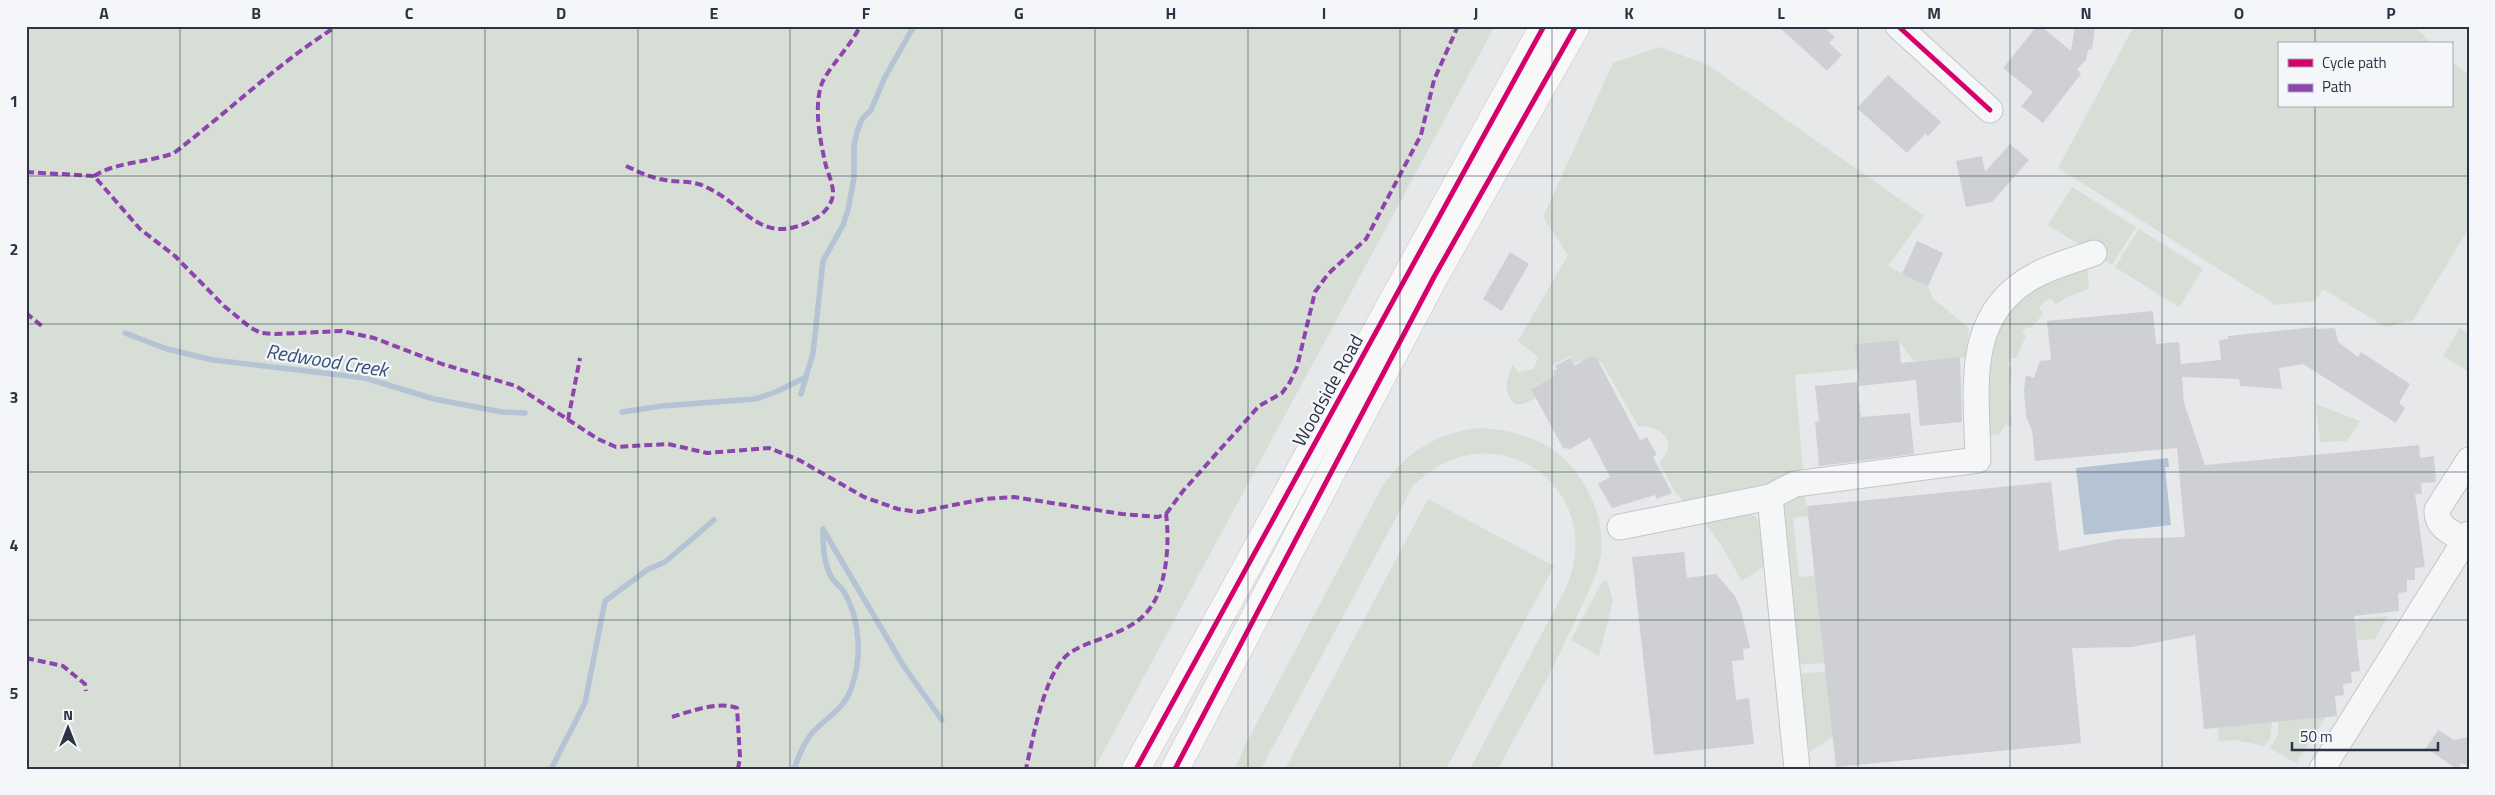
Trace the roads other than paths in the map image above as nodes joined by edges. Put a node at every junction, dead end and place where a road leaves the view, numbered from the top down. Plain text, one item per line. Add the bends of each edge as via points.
1 (1544, 26) edge
2 (1576, 26) edge
3 (1898, 26) edge
4 (1990, 110) dead end
5 (2094, 253) dead end
6 (2469, 460) edge
7 (1770, 497) junction
8 (1620, 527) dead end
9 (2467, 537) edge
10 (1136, 769) edge
11 (1175, 769) edge
12 (1797, 769) edge
13 (2322, 769) edge

1 - 10 main road, Woodside Road
2 - 11 main road via 1434,276
3 - 4 street
5 - 7 street via 2037,274 2018,286 2001,300 1988,321 1980,344 1977,369 1978,460 1795,484
6 - 9 street via 2438,510 2437,517 2440,524
7 - 8 street
7 - 12 street
9 - 13 street

